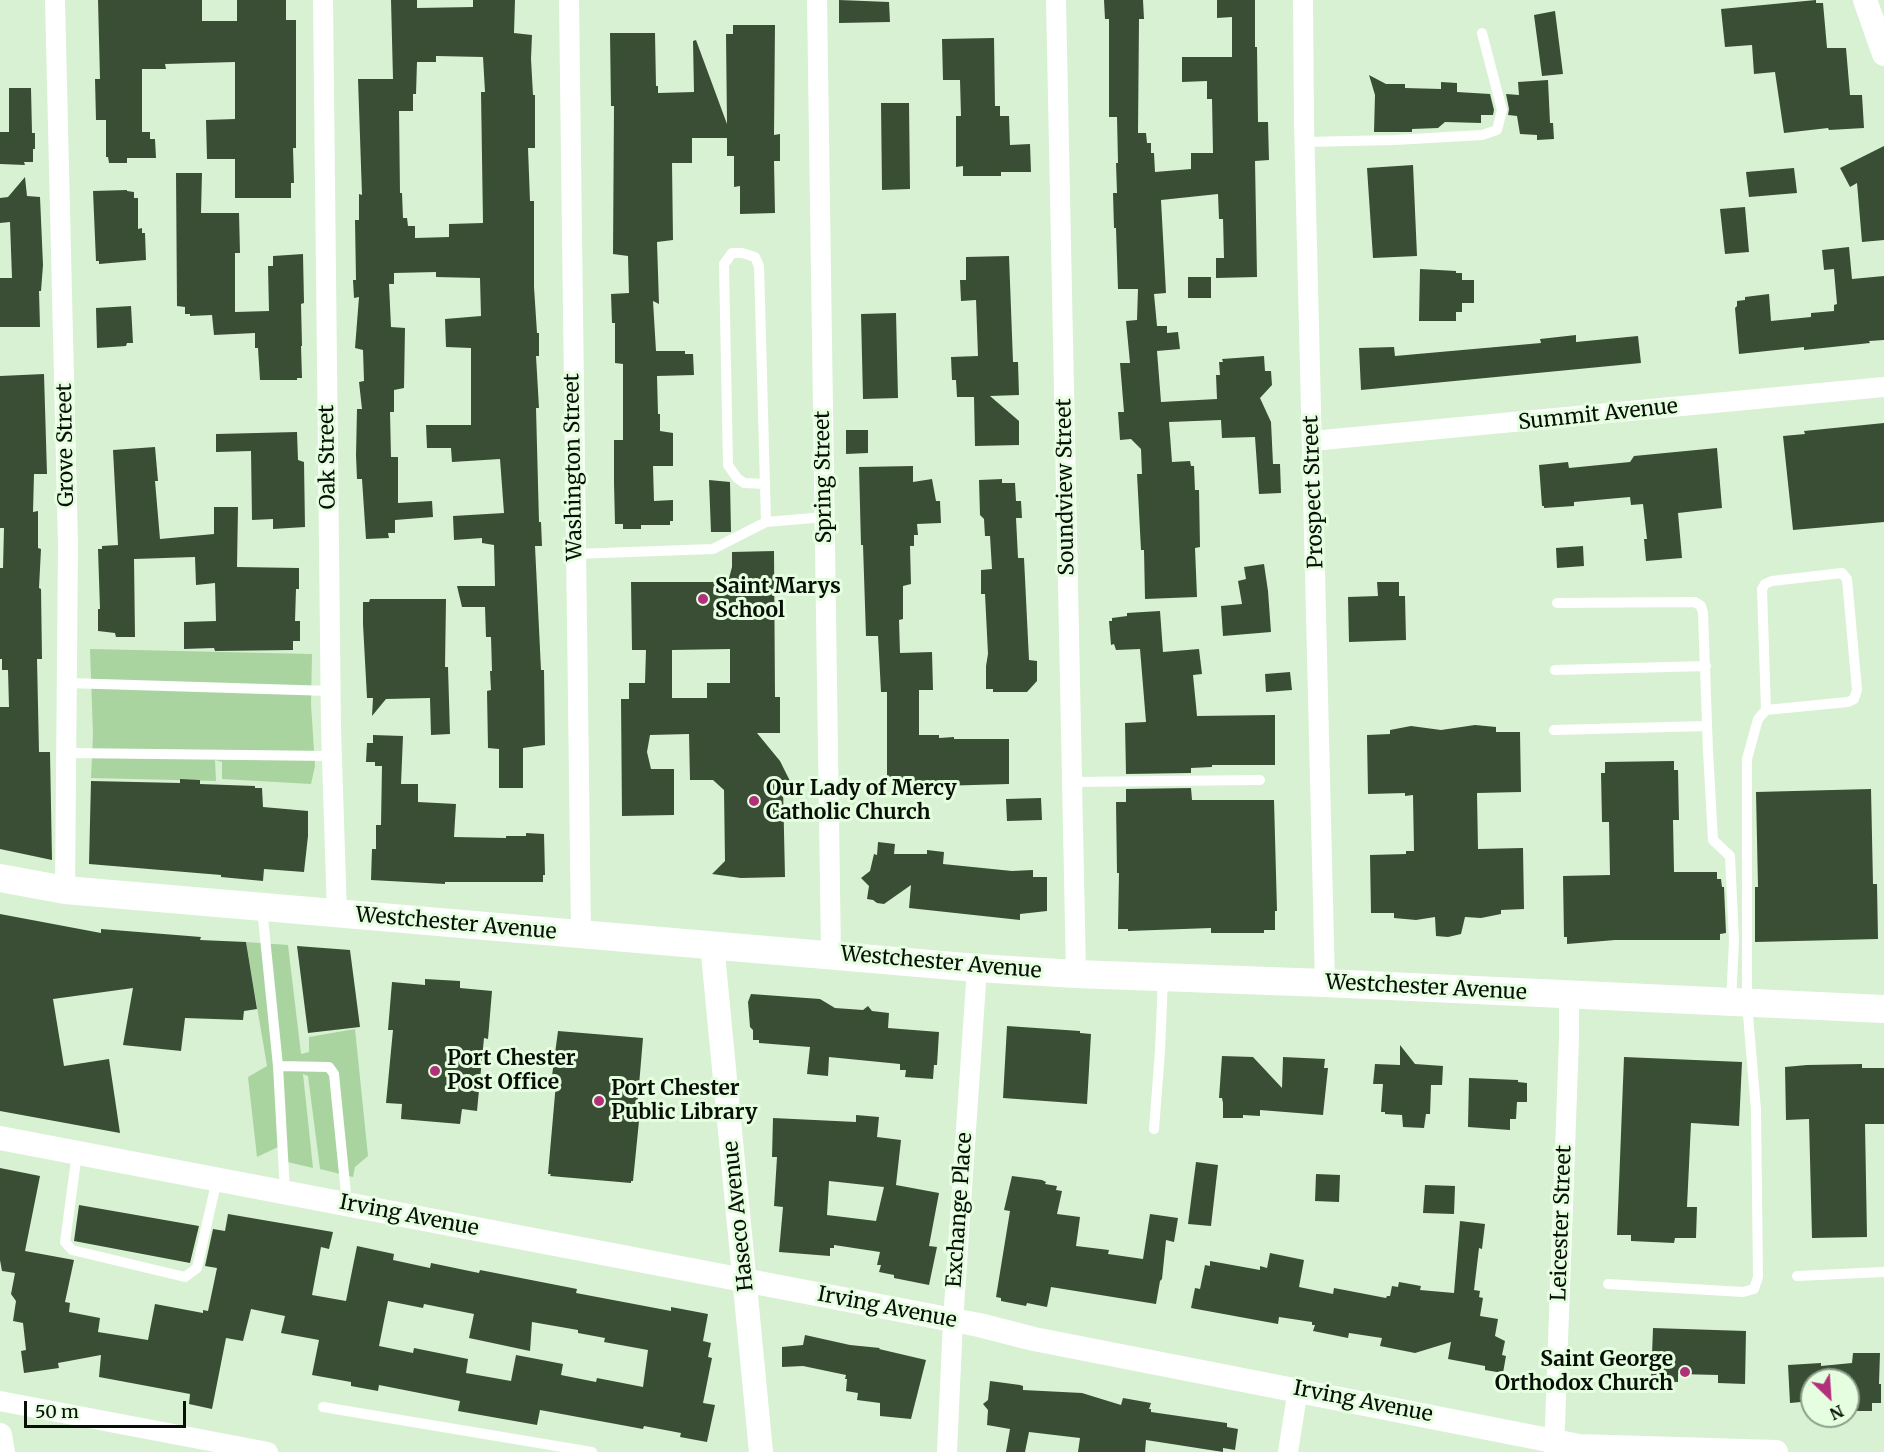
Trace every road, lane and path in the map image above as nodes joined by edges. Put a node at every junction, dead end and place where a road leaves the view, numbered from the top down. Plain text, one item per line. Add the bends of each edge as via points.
1 (55, 0) edge
2 (323, 0) edge
3 (569, 0) edge
4 (817, 0) edge
5 (1056, 0) edge
6 (1303, 0) edge
7 (1865, 0) edge
8 (1482, 33) dead end
9 (1884, 54) edge
10 (1305, 142) junction
11 (1884, 387) edge
12 (1312, 441) junction
13 (765, 484) junction
14 (825, 517) junction
15 (766, 522) junction
16 (575, 554) junction
17 (1557, 603) dead end
18 (1706, 666) junction
19 (1555, 670) dead end
20 (67, 683) junction
21 (331, 691) junction
22 (1766, 711) junction
23 (1707, 726) junction
24 (1554, 730) dead end
25 (66, 753) junction
26 (332, 756) junction
27 (1260, 780) dead end
28 (1072, 782) junction
29 (0, 878) edge
30 (65, 890) junction
31 (262, 907) junction
32 (337, 914) junction
33 (581, 935) junction
34 (712, 944) junction
35 (831, 954) junction
36 (977, 968) junction
37 (1076, 974) junction
38 (1163, 977) junction
39 (1325, 983) junction
40 (1569, 994) junction
41 (1739, 1003) junction
42 (1884, 1009) edge
43 (278, 1066) junction
44 (1155, 1129) dead end
45 (0, 1138) edge
46 (77, 1152) junction
47 (217, 1179) junction
48 (285, 1192) junction
49 (347, 1204) junction
50 (1884, 1272) edge
51 (1797, 1276) dead end
52 (746, 1280) junction
53 (1608, 1284) dead end
54 (953, 1321) junction
55 (1298, 1389) junction
56 (0, 1401) edge
57 (323, 1407) dead end
58 (0, 1435) edge
59 (1554, 1446) edge
60 (3, 1452) edge
61 (268, 1452) edge
62 (592, 1452) edge
63 (761, 1452) edge
64 (947, 1452) edge
65 (1288, 1452) edge
66 (1776, 1452) edge

1 - 20 street, Grove Street via 68,545
2 - 21 street, Oak Street
3 - 16 street, Washington Street
4 - 14 street, Spring Street
5 - 28 street, Soundview Street
6 - 10 street, Prospect Street
7 - 9 street
8 - 10 lane via 1502,110 1497,130 1482,135
10 - 12 street, Prospect Street
11 - 12 street, Summit Avenue
12 - 39 street, Prospect Street
13 - 13 lane via 759,266 755,257 732,253 724,264 728,465 744,483
13 - 15 lane
14 - 15 lane
14 - 35 street, Spring Street
15 - 16 lane via 713,549
16 - 33 street, Washington Street
17 - 18 lane via 1695,602 1703,613
18 - 19 lane
18 - 23 lane
20 - 21 lane
20 - 25 street, Grove Street
21 - 26 street, Oak Street
22 - 22 lane via 1854,699 1857,690 1847,579 1842,573 1772,581 1762,589
22 - 41 lane via 1758,719 1748,759
23 - 24 lane
23 - 41 lane via 1713,840 1730,856
25 - 26 lane
25 - 30 street, Grove Street
26 - 32 street, Oak Street
27 - 28 lane
28 - 37 street, Soundview Street
29 - 30 main road, Westchester Avenue
30 - 31 main road, Westchester Avenue
31 - 32 main road, Westchester Avenue
31 - 43 lane
32 - 33 main road, Westchester Avenue
33 - 34 main road, Westchester Avenue
34 - 35 main road, Westchester Avenue
34 - 52 street, Haseco Avenue
35 - 36 main road, Westchester Avenue
36 - 37 main road, Westchester Avenue
36 - 54 street, Exchange Place
37 - 38 main road, Westchester Avenue
38 - 39 main road, Westchester Avenue
38 - 44 lane
39 - 40 main road, Westchester Avenue
40 - 41 main road, Westchester Avenue
40 - 59 street, Leicester Street
41 - 42 main road, Westchester Avenue
41 - 53 lane via 1756,1110 1758,1277 1754,1289 1743,1292
43 - 48 lane
43 - 49 lane via 329,1067 334,1074
45 - 46 street, Irving Avenue
46 - 47 street, Irving Avenue
46 - 47 lane via 65,1242 72,1250 185,1277 197,1268
47 - 48 street, Irving Avenue
48 - 49 street, Irving Avenue
49 - 52 street, Irving Avenue
50 - 51 lane
52 - 54 street, Irving Avenue
52 - 63 street, Haseco Avenue
54 - 55 street, Irving Avenue
54 - 64 street, Exchange Place
55 - 59 street, Irving Avenue
55 - 65 street
56 - 61 street
57 - 62 lane
58 - 60 street
59 - 66 street, Irving Avenue

